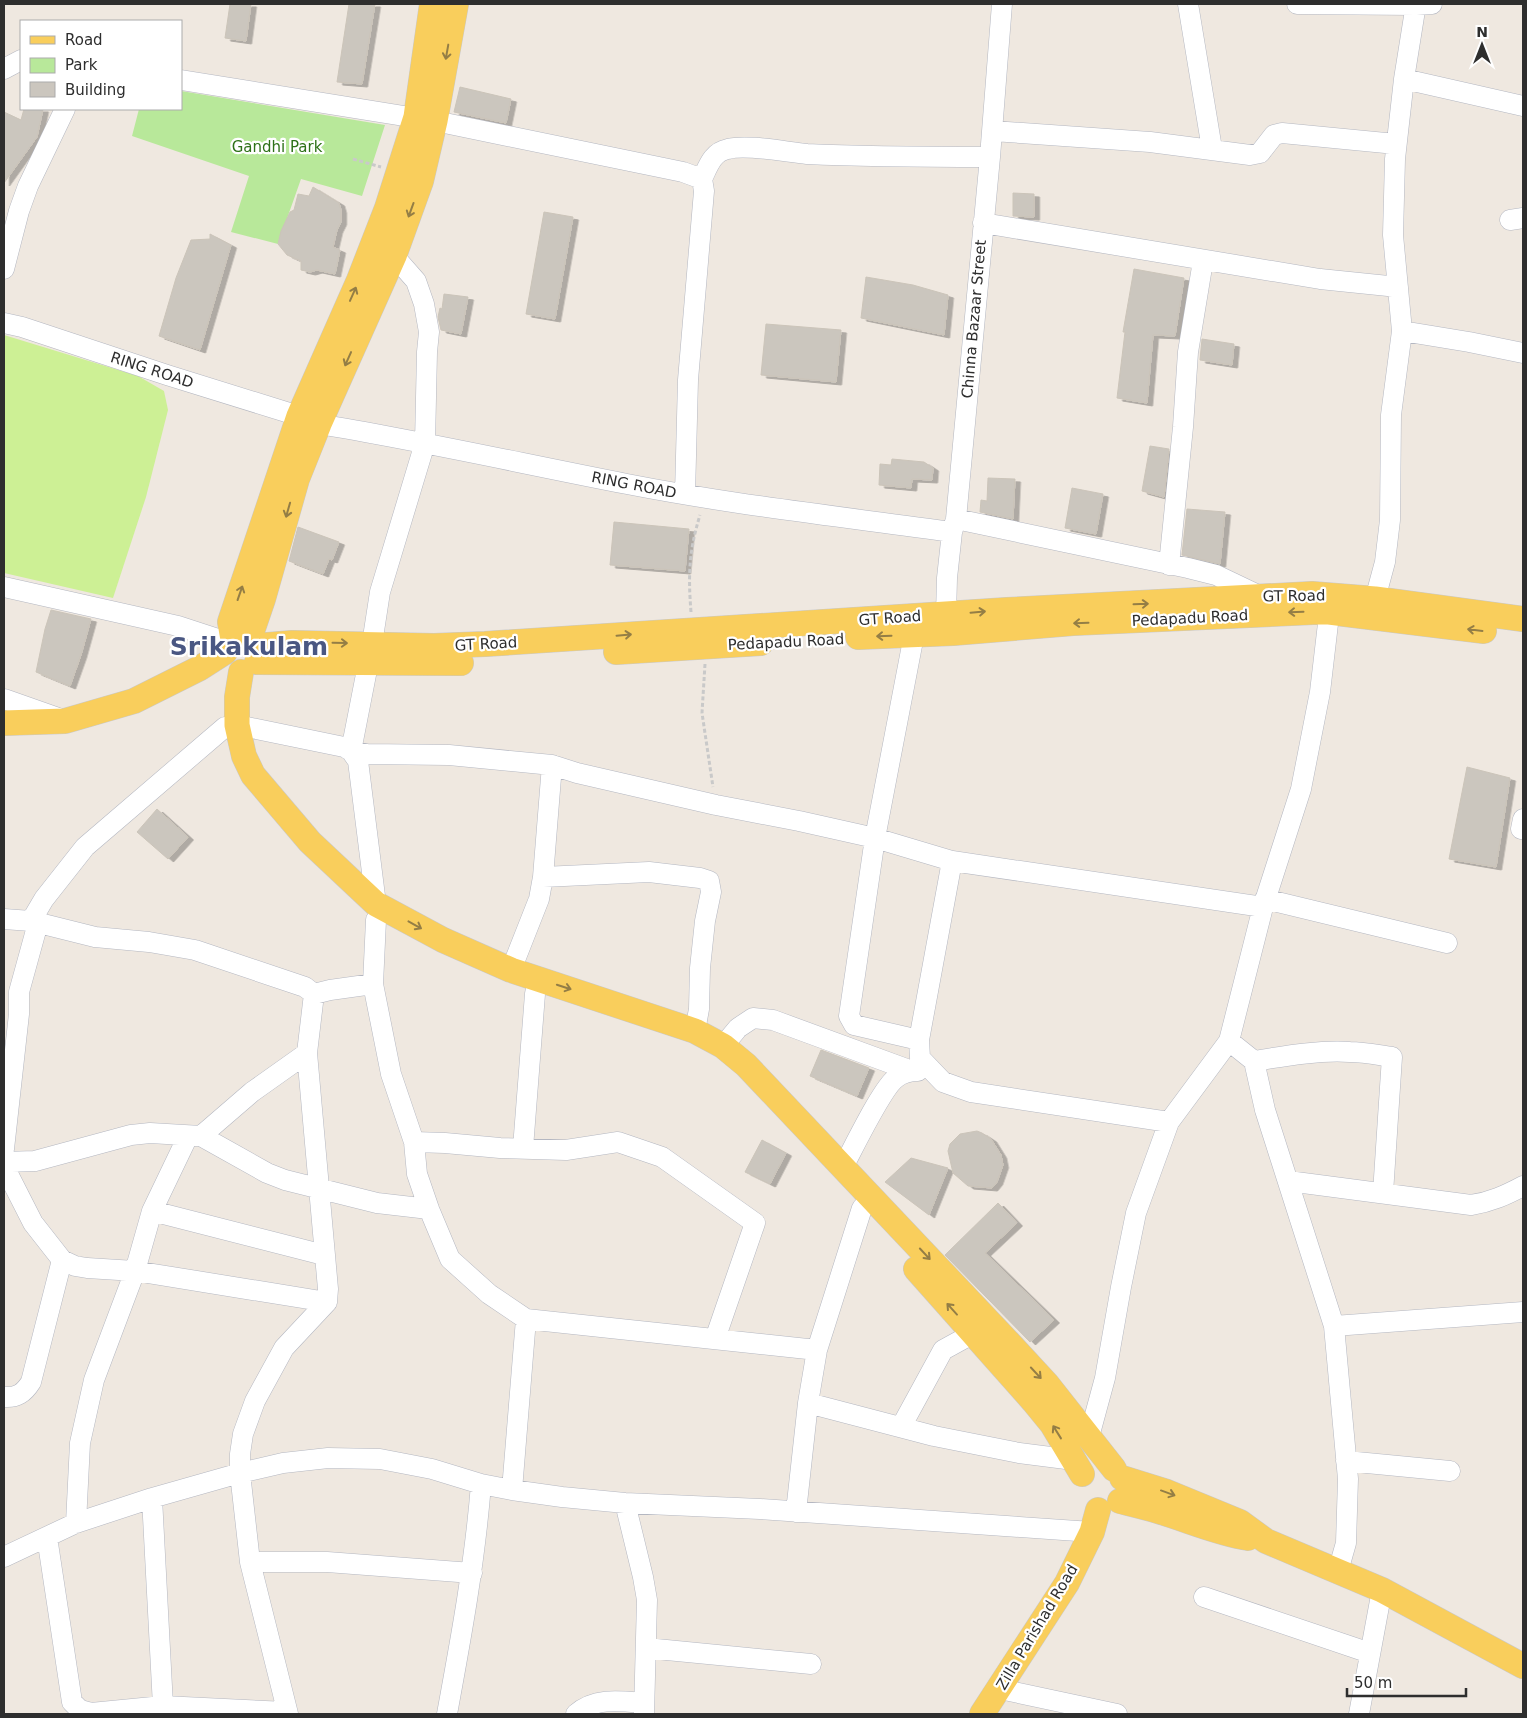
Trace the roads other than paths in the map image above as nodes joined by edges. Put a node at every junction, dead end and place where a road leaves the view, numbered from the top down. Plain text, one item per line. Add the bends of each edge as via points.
1 (432, 4) edge
2 (456, 4) edge
3 (1002, 4) edge
4 (1188, 4) edge
5 (1297, 4) edge
6 (1421, 4) edge
7 (20, 61) edge
8 (4, 69) edge
9 (1404, 79) junction
10 (182, 80) edge
11 (1523, 106) edge
12 (65, 110) edge
13 (426, 119) junction
14 (992, 130) junction
15 (1396, 144) junction
16 (1212, 149) junction
17 (990, 157) junction
18 (702, 180) junction
19 (983, 223) junction
20 (394, 256) junction
21 (1202, 260) junction
22 (4, 269) edge
23 (1398, 287) junction
24 (4, 323) edge
25 (1402, 331) junction
26 (1523, 353) edge
27 (309, 420) junction
28 (425, 443) junction
29 (685, 494) junction
30 (954, 526) junction
31 (1169, 565) junction
32 (4, 587) edge
33 (1260, 596) junction
34 (1375, 599) junction
35 (1330, 603) junction
36 (1523, 619) edge
37 (950, 624) junction
38 (914, 635) junction
39 (1523, 636) edge
40 (704, 638) junction
41 (239, 654) junction
42 (370, 654) junction
43 (4, 698) edge
44 (65, 721) junction
45 (4, 723) edge
46 (231, 726) junction
47 (351, 751) junction
48 (552, 764) junction
49 (875, 838) junction
50 (952, 861) junction
51 (543, 877) junction
52 (1264, 903) junction
53 (376, 912) junction
54 (4, 920) edge
55 (34, 922) junction
56 (1447, 943) dead end
57 (511, 970) junction
58 (373, 984) junction
59 (536, 986) junction
60 (314, 994) junction
61 (695, 1031) junction
62 (919, 1040) junction
63 (1229, 1041) junction
64 (723, 1046) junction
65 (307, 1053) junction
66 (1254, 1062) junction
67 (912, 1071) junction
68 (932, 1071) junction
69 (1168, 1122) junction
70 (194, 1136) junction
71 (414, 1142) junction
72 (523, 1148) junction
73 (4, 1149) edge
74 (4, 1162) edge
75 (4, 1166) edge
76 (843, 1168) junction
77 (1288, 1181) junction
78 (1523, 1186) edge
79 (318, 1187) junction
80 (1383, 1193) junction
81 (862, 1208) junction
82 (429, 1209) junction
83 (152, 1211) junction
84 (324, 1255) junction
85 (62, 1260) junction
86 (135, 1270) junction
87 (327, 1302) junction
88 (1523, 1312) edge
89 (526, 1319) junction
90 (1334, 1326) junction
91 (974, 1333) junction
92 (715, 1339) junction
93 (817, 1350) junction
94 (4, 1397) edge
95 (808, 1403) junction
96 (901, 1427) junction
97 (1089, 1437) junction
98 (1346, 1461) junction
99 (1078, 1467) junction
100 (1450, 1471) dead end
101 (240, 1473) junction
102 (481, 1484) junction
103 (512, 1490) junction
104 (152, 1498) junction
105 (1109, 1498) junction
106 (625, 1503) junction
107 (796, 1512) junction
108 (76, 1523) junction
109 (46, 1537) junction
110 (4, 1557) edge
111 (250, 1562) junction
112 (1338, 1571) junction
113 (472, 1573) junction
114 (1382, 1590) junction
115 (1204, 1597) dead end
116 (646, 1648) junction
117 (1370, 1653) junction
118 (811, 1664) dead end
119 (1523, 1666) edge
120 (1000, 1689) junction
121 (162, 1706) junction
122 (644, 1708) edge
123 (288, 1713) edge
124 (447, 1714) edge
125 (576, 1714) edge
126 (982, 1714) edge
127 (1117, 1714) edge
128 (1359, 1714) edge

1 - 13 main road
2 -> 13 main road
3 - 14 street, Chinna Bazaar Street
4 - 16 street
5 - 6 street
6 - 9 street
7 - 8 street
9 - 11 street
9 - 15 street
10 - 13 street
12 - 22 street via 18,211
13 - 18 street via 683,172
13 -> 20 main road via 421,181
27 -> 13 main road via 398,172
14 - 16 street
14 - 17 street, Chinna Bazaar Street
15 - 16 street via 1282,133 1274,136 1260,153 1250,155
15 - 23 street via 1394,235
17 - 18 street via 807,154 735,148 718,153 710,161
17 - 19 street, Chinna Bazaar Street
18 - 29 street via 704,192 688,380
19 - 21 street
19 - 30 street, Chinna Bazaar Street
20 -> 27 main road
20 - 28 street via 416,281 429,332
21 - 23 street via 1320,279
21 - 31 street via 1188,352
23 - 25 street
24 - 27 street, RING ROAD
25 - 26 street
25 - 34 street via 1391,415 1390,520 1385,562
27 - 28 street, RING ROAD
27 - 41 main road via 230,622
28 - 29 street, RING ROAD
28 - 42 street via 380,592
29 - 30 street, RING ROAD
30 - 31 street, RING ROAD
30 - 37 street, Chinna Bazaar Street via 947,578
31 - 33 street, RING ROAD via 1216,575
32 - 41 street via 178,626
33 - 35 main road, GT Road
37 -> 33 main road, GT Road via 1006,610
34 - 35 main road, GT Road
34 - 36 main road, GT Road
35 -> 37 main road, Pedapadu Road via 1262,614 1152,621
39 -> 35 main road, Pedapadu Road
35 - 52 street via 1320,692 1305,771 1291,825
37 - 38 main road, Pedapadu Road
37 - 40 main road, GT Road
38 -> 40 main road, Pedapadu Road
38 - 49 street
40 - 42 main road, Pedapadu Road via 486,662
41 - 42 main road, Pedapadu Road
41 - 44 main road via 200,668 134,701
41 - 46 main road via 227,693
42 - 47 street
43 - 44 street
44 - 45 main road
46 - 47 street
46 - 53 main road via 227,744 237,769 268,818 340,891
46 - 55 street via 84,847 44,899
47 - 48 street
47 - 53 street via 358,761
48 - 49 street via 577,773 716,805
48 - 51 street
49 - 50 street
49 - 62 street via 849,1016 854,1025
50 - 52 street
50 - 62 street
51 - 57 street via 539,899
51 - 61 street via 649,872 709,881 711,892 705,921
52 - 56 street
52 - 63 street
53 -> 57 main road
53 - 58 street
53 - 59 main road via 398,935 419,946 524,991
54 - 55 street
55 - 60 street via 94,937 195,950 305,987
55 - 73 street via 19,992
57 - 59 main road
58 - 60 street
58 - 71 street via 391,1074
59 -> 61 main road
59 - 72 street
59 - 81 main road via 560,1003 681,1038 727,1066
60 - 65 street
61 - 64 main road
62 - 68 street via 920,1058
63 - 66 street
63 - 69 street
64 - 67 street via 738,1028 753,1018 773,1020
64 - 76 main road via 746,1065
65 - 70 street
65 - 79 street
66 - 77 street via 1265,1110
66 - 80 street via 1334,1052 1392,1057
67 - 68 street
67 - 76 street via 896,1078 883,1094
68 - 69 street via 943,1082 971,1092
69 - 97 street via 1136,1213 1105,1378
70 - 74 street via 131,1135 35,1161
70 - 79 street via 267,1173
70 - 83 street
71 - 72 street
71 - 82 street via 417,1174
72 - 92 street via 566,1150 618,1142 662,1157 755,1223
75 - 85 street via 33,1223
76 -> 97 main road via 1041,1377
77 - 80 street
77 - 90 street
78 - 80 street via 1502,1198 1471,1205
79 - 82 street via 377,1202
79 - 84 street
91 -> 81 main road
81 - 93 street
82 - 89 street via 450,1258 489,1294
83 - 84 street
83 - 86 street
84 - 87 street
85 - 86 street via 86,1268
85 - 94 street via 30,1382 24,1392 12,1398
86 - 87 street
86 - 108 street via 94,1380 80,1444
87 - 101 street via 284,1348 256,1401 243,1434
88 - 90 street
89 - 92 street
89 - 103 street
90 - 98 street
91 - 96 street via 943,1350
99 -> 91 main road via 1046,1417
92 - 93 street
93 - 95 street
95 - 96 street
95 - 107 street
96 - 99 street
97 - 105 main road
98 - 100 street
98 - 112 street via 1346,1543
99 - 105 main road via 1109,1466
99 - 105 main road via 1080,1497 1087,1506
101 - 102 street via 283,1463 328,1458 380,1459 432,1469
101 - 104 street
101 - 111 street
102 - 103 street
102 - 113 street
103 - 106 street
104 - 108 street
104 - 121 street
105 - 107 street
105 - 112 main road via 1232,1535 1266,1541
105 - 120 main road, Zilla Parishad Road via 1066,1584
106 - 107 street
106 - 116 street via 647,1600
108 - 109 street
109 - 110 street
109 - 121 street via 72,1702 80,1710 91,1713
111 - 113 street via 328,1562
111 - 123 street
112 - 114 main road
113 - 124 street
114 - 117 street
114 - 119 main road
115 - 117 street
116 - 118 street
116 - 122 street
117 - 128 street
120 - 126 main road, Zilla Parishad Road
120 - 127 street
121 - 123 street
122 - 125 street via 613,1701 595,1703

